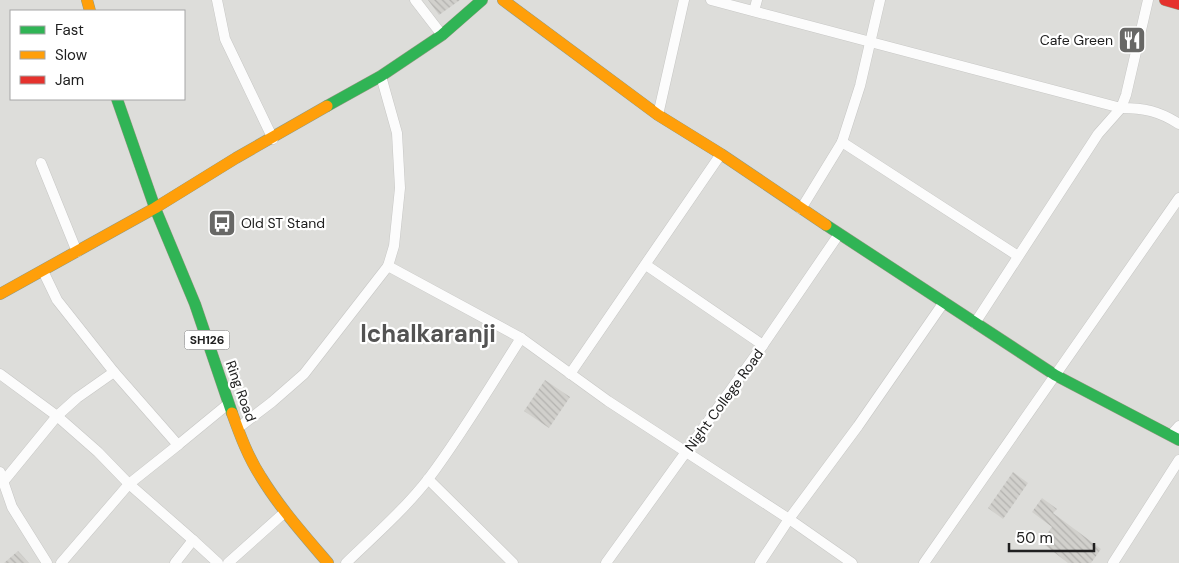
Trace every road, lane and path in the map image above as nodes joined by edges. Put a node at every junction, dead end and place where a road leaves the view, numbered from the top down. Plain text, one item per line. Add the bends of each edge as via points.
1 (217, 0) edge
2 (415, 0) edge
3 (482, 0) edge
4 (503, 0) edge
5 (684, 0) edge
6 (711, 0) edge
7 (757, 0) edge
8 (880, 0) edge
9 (1148, 0) edge
10 (1165, 0) edge
11 (1179, 4) edge
12 (754, 11) junction
13 (442, 35) junction
14 (871, 41) junction
15 (381, 76) junction
16 (117, 100) edge
17 (1121, 108) junction
18 (658, 114) junction
19 (1179, 124) edge
20 (273, 139) junction
21 (842, 142) junction
22 (721, 154) junction
23 (41, 163) dead end
24 (1179, 198) edge
25 (155, 208) junction
26 (801, 209) junction
27 (839, 234) junction
28 (77, 252) junction
29 (1018, 256) junction
30 (388, 266) junction
31 (646, 266) junction
32 (43, 271) junction
33 (0, 294) edge
34 (944, 302) junction
35 (974, 323) junction
36 (520, 338) junction
37 (763, 345) junction
38 (114, 372) junction
39 (0, 374) edge
40 (570, 374) junction
41 (1055, 375) junction
42 (228, 404) junction
43 (57, 416) junction
44 (238, 428) junction
45 (1177, 434) edge
46 (178, 445) junction
47 (686, 452) junction
48 (1179, 460) edge
49 (0, 472) edge
50 (428, 479) junction
51 (3, 482) junction
52 (129, 484) junction
53 (10, 501) junction
54 (0, 508) edge
55 (285, 512) junction
56 (789, 519) junction
57 (194, 540) junction
58 (47, 563) edge
59 (61, 563) edge
60 (175, 563) edge
61 (218, 563) edge
62 (228, 563) edge
63 (328, 563) edge
64 (346, 563) edge
65 (513, 563) edge
66 (606, 563) edge
67 (760, 563) edge
68 (852, 563) edge
69 (924, 563) edge
70 (1112, 563) edge

1 - 20 street via 226,39
2 - 13 street
3 - 13 street
4 - 18 street
5 - 18 street
6 - 12 street
7 - 12 street
8 - 14 street
9 - 17 street
10 - 11 street
12 - 14 street
13 - 15 street
14 - 17 street
14 - 21 street
15 - 20 street
15 - 30 street via 397,133 400,188 394,246
16 - 25 street, Ring Road / SH126
17 - 19 street via 1148,110
17 - 29 street via 1098,134
18 - 22 street
20 - 25 street
21 - 26 street
21 - 29 street
22 - 26 street
22 - 31 street
23 - 28 street
24 - 41 street
25 - 28 street
25 - 42 street, Ring Road / SH126 via 195,304
26 - 27 street
27 - 34 street
27 - 37 street, Night College Road
28 - 32 street
29 - 35 street
30 - 36 street
30 - 44 street via 304,374
31 - 37 street
31 - 40 street
32 - 33 street
32 - 38 street via 57,300
34 - 35 street
34 - 56 street
35 - 41 street
36 - 40 street
36 - 50 street
37 - 47 street, Night College Road
38 - 43 street
38 - 46 street
39 - 43 street
40 - 47 street
41 - 45 street
41 - 69 street
42 - 44 street, Ring Road / SH126
42 - 46 street
43 - 51 street
43 - 52 street
44 - 55 street, Ring Road / SH126 via 260,476
46 - 52 street
47 - 56 street
47 - 66 street, Night College Road
48 - 70 street
49 - 51 street
50 - 64 street
50 - 65 street
51 - 53 street
52 - 57 street
52 - 59 street
53 - 54 street
53 - 58 street
55 - 62 street
55 - 63 street, Ring Road / SH126
56 - 67 street
56 - 68 street
57 - 60 street
57 - 61 street

